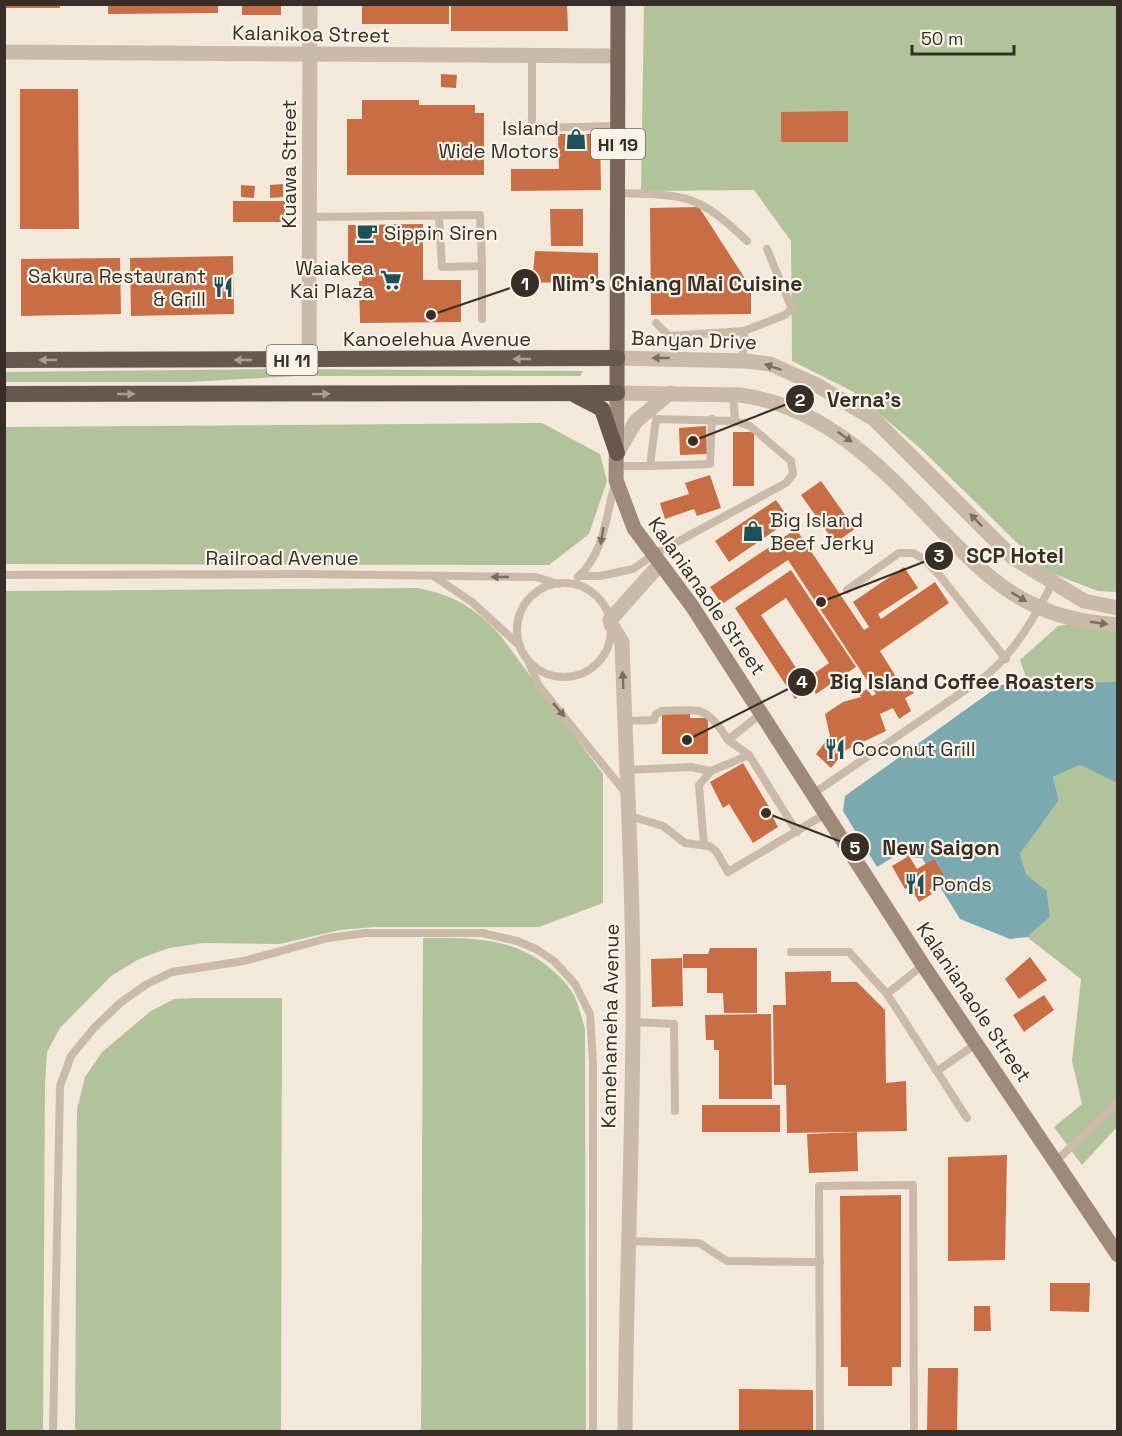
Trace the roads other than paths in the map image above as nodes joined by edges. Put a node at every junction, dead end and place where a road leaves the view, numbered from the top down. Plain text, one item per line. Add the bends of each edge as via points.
1 (310, 4) edge
2 (618, 4) edge
3 (4, 52) edge
4 (310, 56) junction
5 (532, 56) junction
6 (618, 56) junction
7 (618, 126) junction
8 (618, 193) junction
9 (439, 216) junction
10 (309, 217) junction
11 (747, 241) dead end
12 (767, 249) dead end
13 (482, 266) junction
14 (482, 319) dead end
15 (657, 323) dead end
16 (744, 331) junction
17 (617, 358) junction
18 (4, 360) edge
19 (309, 360) junction
20 (743, 361) junction
21 (568, 393) junction
22 (617, 393) junction
23 (670, 393) junction
24 (4, 394) edge
25 (733, 395) junction
26 (712, 419) junction
27 (735, 421) junction
28 (617, 466) junction
29 (650, 466) junction
30 (657, 559) junction
31 (4, 575) edge
32 (434, 576) junction
33 (579, 576) junction
34 (558, 584) junction
35 (571, 584) junction
36 (1052, 584) junction
37 (847, 590) dead end
38 (1040, 608) junction
39 (1118, 608) edge
40 (611, 622) junction
41 (1118, 625) edge
42 (520, 646) junction
43 (1006, 659) junction
44 (528, 661) junction
45 (762, 713) junction
46 (624, 721) junction
47 (728, 740) junction
48 (749, 755) junction
49 (626, 771) junction
50 (711, 771) junction
51 (814, 793) junction
52 (630, 809) junction
53 (827, 813) junction
54 (797, 832) junction
55 (704, 846) junction
56 (791, 952) dead end
57 (922, 965) junction
58 (886, 994) junction
59 (633, 1022) junction
60 (976, 1044) junction
61 (937, 1071) junction
62 (1118, 1102) edge
63 (675, 1110) dead end
64 (967, 1118) dead end
65 (1056, 1161) junction
66 (627, 1241) junction
67 (1118, 1255) edge
68 (820, 1262) junction
69 (53, 1431) edge
70 (593, 1431) edge
71 (625, 1431) edge
72 (820, 1431) edge
73 (914, 1431) edge

1 - 4 street, Kuawa Street
2 - 6 main road, HI 19
3 - 4 street, Kalanikoa Street
4 - 5 street, Kalanikoa Street
4 - 10 street, Kuawa Street
5 - 6 street, Kalanikoa Street
5 - 7 lane via 532,128
6 - 7 main road, HI 19
7 - 8 main road, HI 19
8 - 11 lane via 694,200 718,213
8 - 17 main road, HI 19
9 - 10 lane
9 - 13 lane via 442,267
9 - 13 lane via 480,215
10 - 19 street, Kuawa Street
12 - 16 lane via 792,309
13 - 14 lane
15 - 16 lane via 669,336
16 - 20 lane
17 -> 19 highway, Kanoelehua Avenue / HI 11
20 -> 17 street, Banyan Drive
17 - 22 main road, HI 19
19 -> 18 highway, Kanoelehua Avenue / HI 11
36 -> 20 street, Banyan Drive via 1012,557 874,419 770,364
21 - 22 highway, HI 11
24 -> 21 highway, HI 11
21 - 28 highway via 602,409
22 - 23 street
22 - 28 main road, Kalanianaole Street / HI 19
23 - 25 street
23 - 28 street via 636,421
25 - 27 lane
25 -> 38 street via 759,397 779,404 837,432 870,458 981,570
26 - 27 lane
26 - 29 lane via 656,419
26 - 29 lane via 710,464
27 - 30 lane via 750,426 791,461 793,474 786,483
28 - 29 lane
28 - 30 main road, Kalanianaole Street / HI 19 via 628,515
28 -> 33 lane via 601,544 591,564
30 - 33 lane via 633,569
30 - 40 street
30 - 45 main road, Kalanianaole Street
31 - 32 lane, Railroad Avenue
34 -> 32 lane, Railroad Avenue via 537,577
32 - 42 lane via 472,603
33 - 35 lane
34 - 35 lane
34 - 42 lane via 541,589 523,607 518,621
35 - 40 lane via 598,597
36 - 38 lane
36 - 39 street, Banyan Drive via 1084,601
37 - 43 lane via 899,553 913,553 940,576
38 -> 41 street via 1083,621
38 - 43 lane
40 - 44 lane via 609,645 603,657 580,675 552,676
46 -> 40 street, Kamehameha Avenue via 622,642
42 - 44 lane
43 - 51 lane
44 -> 52 lane via 539,686 622,786
45 - 47 lane
45 - 51 main road, Kalanianaole Street
46 - 47 lane via 654,720 662,711 705,712 715,719
46 - 49 street, Kamehameha Avenue
47 - 48 lane
48 - 50 lane
48 - 54 lane
49 - 50 lane via 691,767
49 - 52 street, Kamehameha Avenue
50 - 55 lane via 699,785
51 - 53 main road, Kalanianaole Street
52 - 55 lane via 685,843
52 - 59 street, Kamehameha Avenue
53 - 54 lane
53 - 57 main road, Kalanianaole Street
54 - 55 lane via 728,872 716,851
56 - 58 lane via 849,952
57 - 58 lane
57 - 60 main road, Kalanianaole Street
58 - 61 lane
59 - 63 lane via 675,1024
59 - 66 street, Kamehameha Avenue
60 - 61 lane
60 - 65 main road, Kalanianaole Street
61 - 64 lane
62 - 65 lane
65 - 67 main road, Kalanianaole Street
66 - 68 lane via 699,1243 727,1262
66 - 71 street, Kamehameha Avenue
68 - 72 lane
68 - 73 lane via 819,1186 913,1185
69 - 70 lane via 60,1086 71,1056 120,1003 172,972 244,961 328,938 366,933 482,933 517,941 554,962 575,984 590,1014

